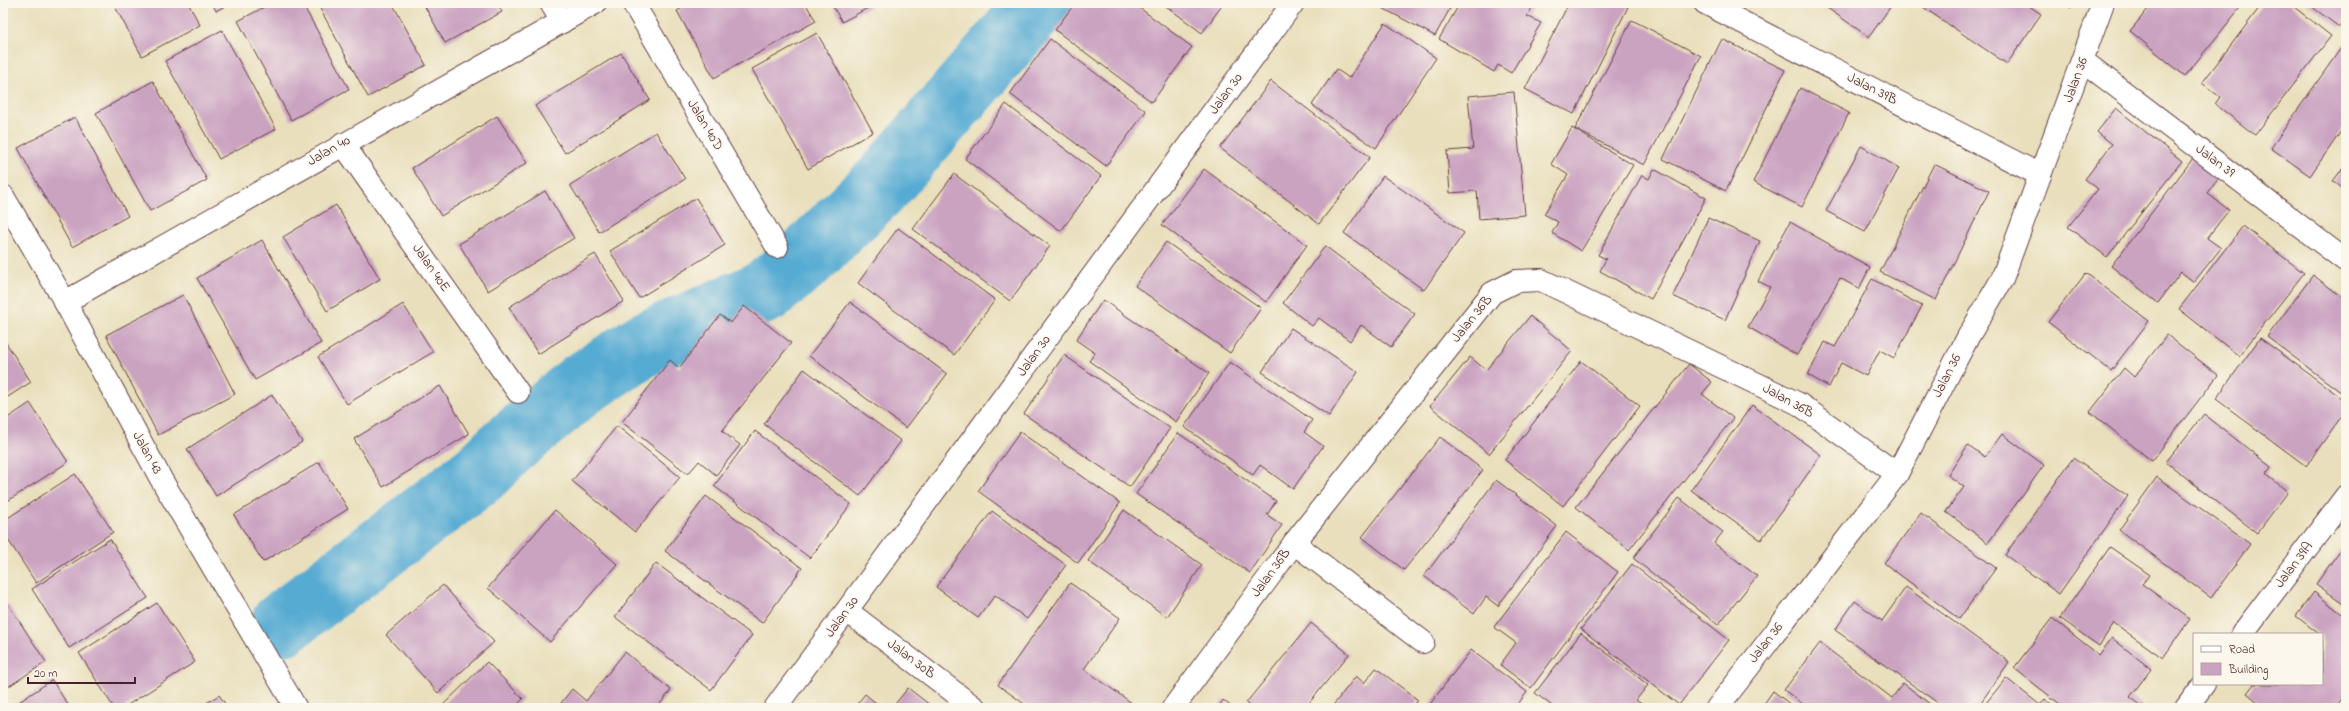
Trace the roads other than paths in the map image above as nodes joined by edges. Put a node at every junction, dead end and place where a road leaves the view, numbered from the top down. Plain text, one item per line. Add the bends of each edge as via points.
1 (551, 3) edge
2 (595, 3) edge
3 (633, 3) edge
4 (1293, 3) edge
5 (1704, 3) edge
6 (2103, 3) edge
7 (562, 22) junction
8 (2083, 60) junction
9 (343, 144) junction
10 (2040, 175) junction
11 (3, 196) edge
12 (777, 247) dead end
13 (2346, 261) edge
14 (65, 302) junction
15 (518, 392) dead end
16 (1897, 474) junction
17 (2346, 496) edge
18 (1294, 542) junction
19 (847, 611) junction
20 (2243, 633) edge
21 (1423, 642) dead end
22 (2203, 685) edge
23 (296, 708) edge
24 (775, 708) edge
25 (975, 708) edge
26 (1173, 708) edge
27 (1717, 708) edge
28 (2186, 708) edge

1 - 7 street
2 - 7 street, Jalan 40
3 - 12 street, Jalan 40D
4 - 19 street, Jalan 30
5 - 10 street, Jalan 39B
6 - 8 street, Jalan 36
7 - 9 street, Jalan 40
8 - 10 street, Jalan 36
8 - 13 street, Jalan 39
9 - 14 street, Jalan 40
9 - 15 street, Jalan 40E
10 - 16 street, Jalan 36 via 2002,279 1968,337
11 - 14 street, Jalan 43
14 - 23 street, Jalan 43 via 161,479
16 - 18 street, Jalan 36B via 1799,404 1541,280 1516,281 1492,293
16 - 27 street, Jalan 36
17 - 20 street, Jalan 39A
18 - 21 street
18 - 26 street, Jalan 36B
19 - 24 street, Jalan 30
19 - 25 street, Jalan 30B
22 - 28 street

